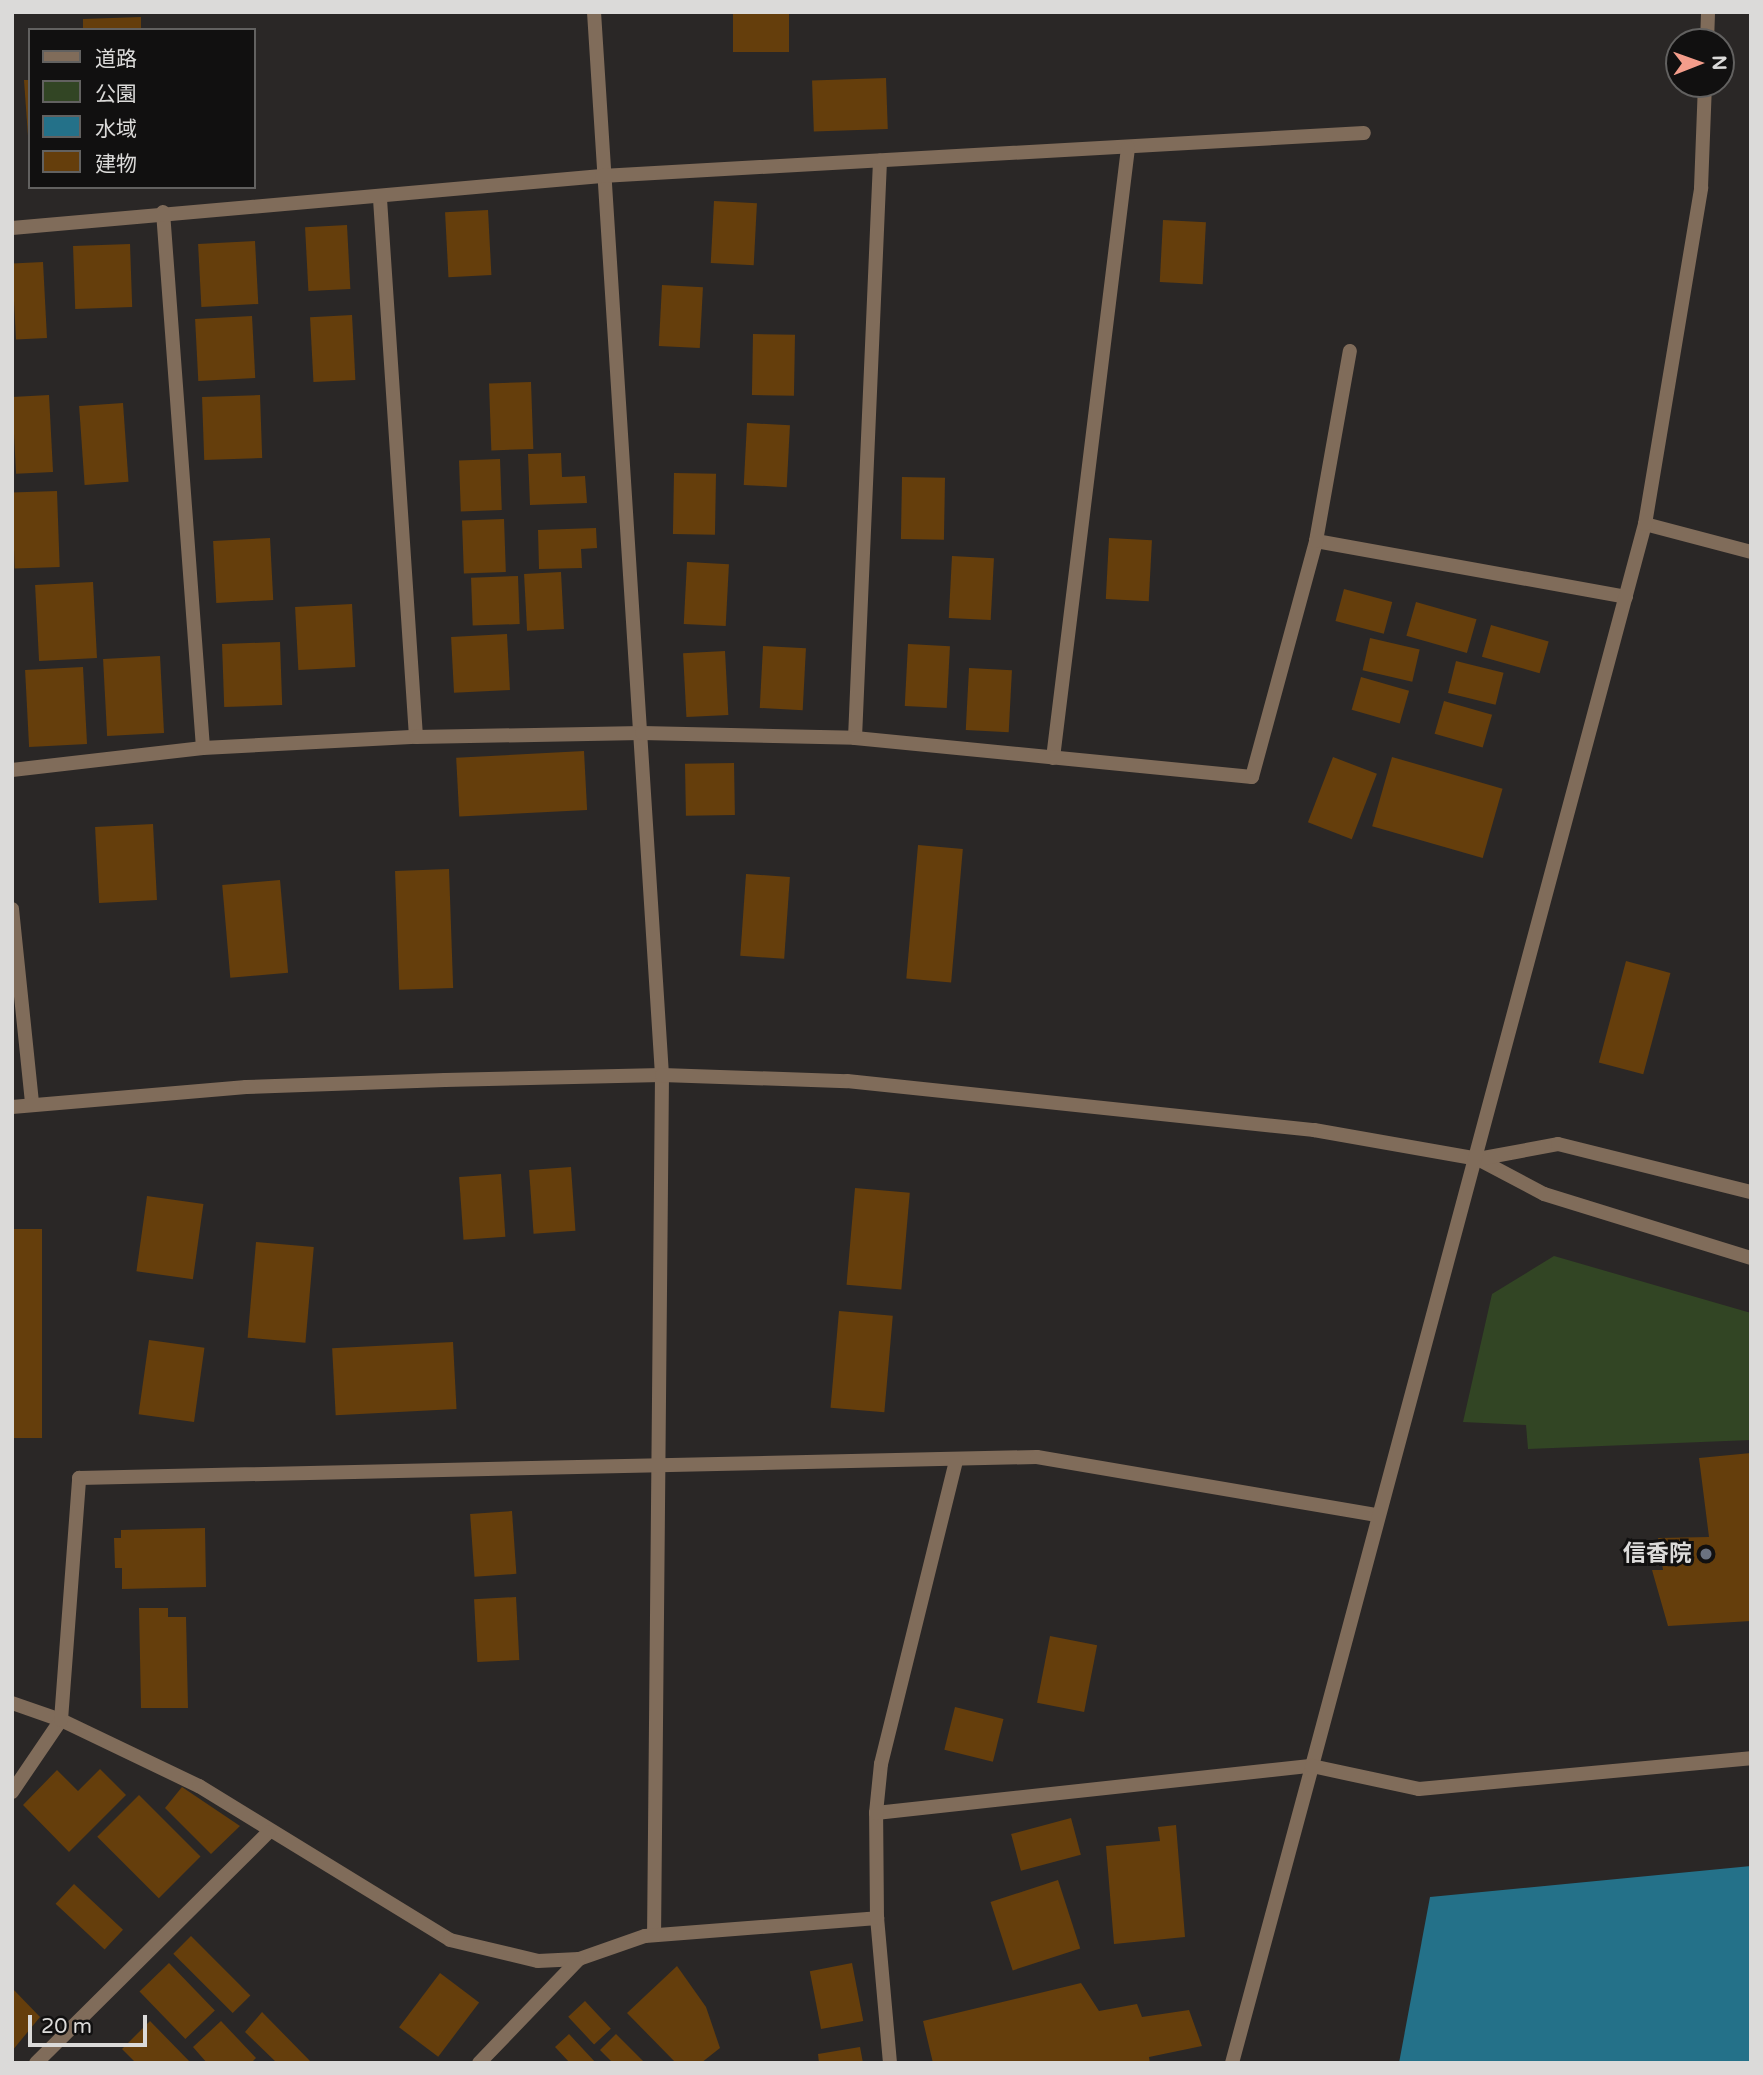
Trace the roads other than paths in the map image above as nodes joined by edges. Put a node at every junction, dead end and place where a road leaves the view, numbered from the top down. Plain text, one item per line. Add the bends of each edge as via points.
1 (594, 12) edge
2 (1704, 98) edge
3 (1364, 133) dead end
4 (1128, 148) junction
5 (880, 162) junction
6 (602, 176) junction
7 (380, 199) junction
8 (163, 212) junction
9 (12, 228) edge
10 (1350, 351) dead end
11 (1645, 524) junction
12 (1316, 541) junction
13 (1751, 552) edge
14 (1626, 597) junction
15 (642, 733) junction
16 (416, 737) junction
17 (855, 738) junction
18 (203, 748) junction
19 (1053, 758) junction
20 (12, 770) edge
21 (12, 909) edge
22 (662, 1075) junction
23 (32, 1104) junction
24 (12, 1107) edge
25 (1478, 1159) junction
26 (1751, 1192) edge
27 (1751, 1258) edge
28 (956, 1461) junction
29 (660, 1465) junction
30 (1377, 1515) junction
31 (12, 1703) edge
32 (61, 1720) junction
33 (1751, 1758) edge
34 (1312, 1766) junction
35 (12, 1792) edge
36 (876, 1813) junction
37 (269, 1832) junction
38 (877, 1918) junction
39 (654, 1935) junction
40 (579, 1959) junction
41 (36, 2063) edge
42 (478, 2063) edge
43 (890, 2063) edge
44 (1232, 2063) edge

1 - 6 street
2 - 11 street via 1701,188
3 - 4 street
4 - 5 street
4 - 19 street
5 - 6 street
5 - 17 street
6 - 7 street
6 - 15 street
7 - 8 street
7 - 16 street
8 - 9 street
8 - 18 street
10 - 12 street
11 - 13 street
11 - 14 street
12 - 14 street
12 - 19 street via 1252,778
14 - 25 street
15 - 16 street
15 - 17 street
15 - 22 street
16 - 18 street
17 - 19 street
18 - 20 street
21 - 23 street
22 - 23 street via 246,1087
22 - 25 street via 847,1081 1013,1098 1314,1130
22 - 29 street
23 - 24 street
25 - 26 street via 1558,1144
25 - 27 street via 1544,1194
25 - 30 street
28 - 29 street
28 - 30 street via 1037,1457
28 - 36 street via 881,1764
29 - 32 street via 79,1478
29 - 39 street
30 - 34 street
31 - 32 street
32 - 35 street
32 - 37 street via 199,1786
33 - 34 street via 1419,1789
34 - 36 street
34 - 44 street
36 - 38 street
37 - 40 street via 450,1940 538,1961
37 - 41 street
38 - 39 street
38 - 43 street
39 - 40 street
40 - 42 street

